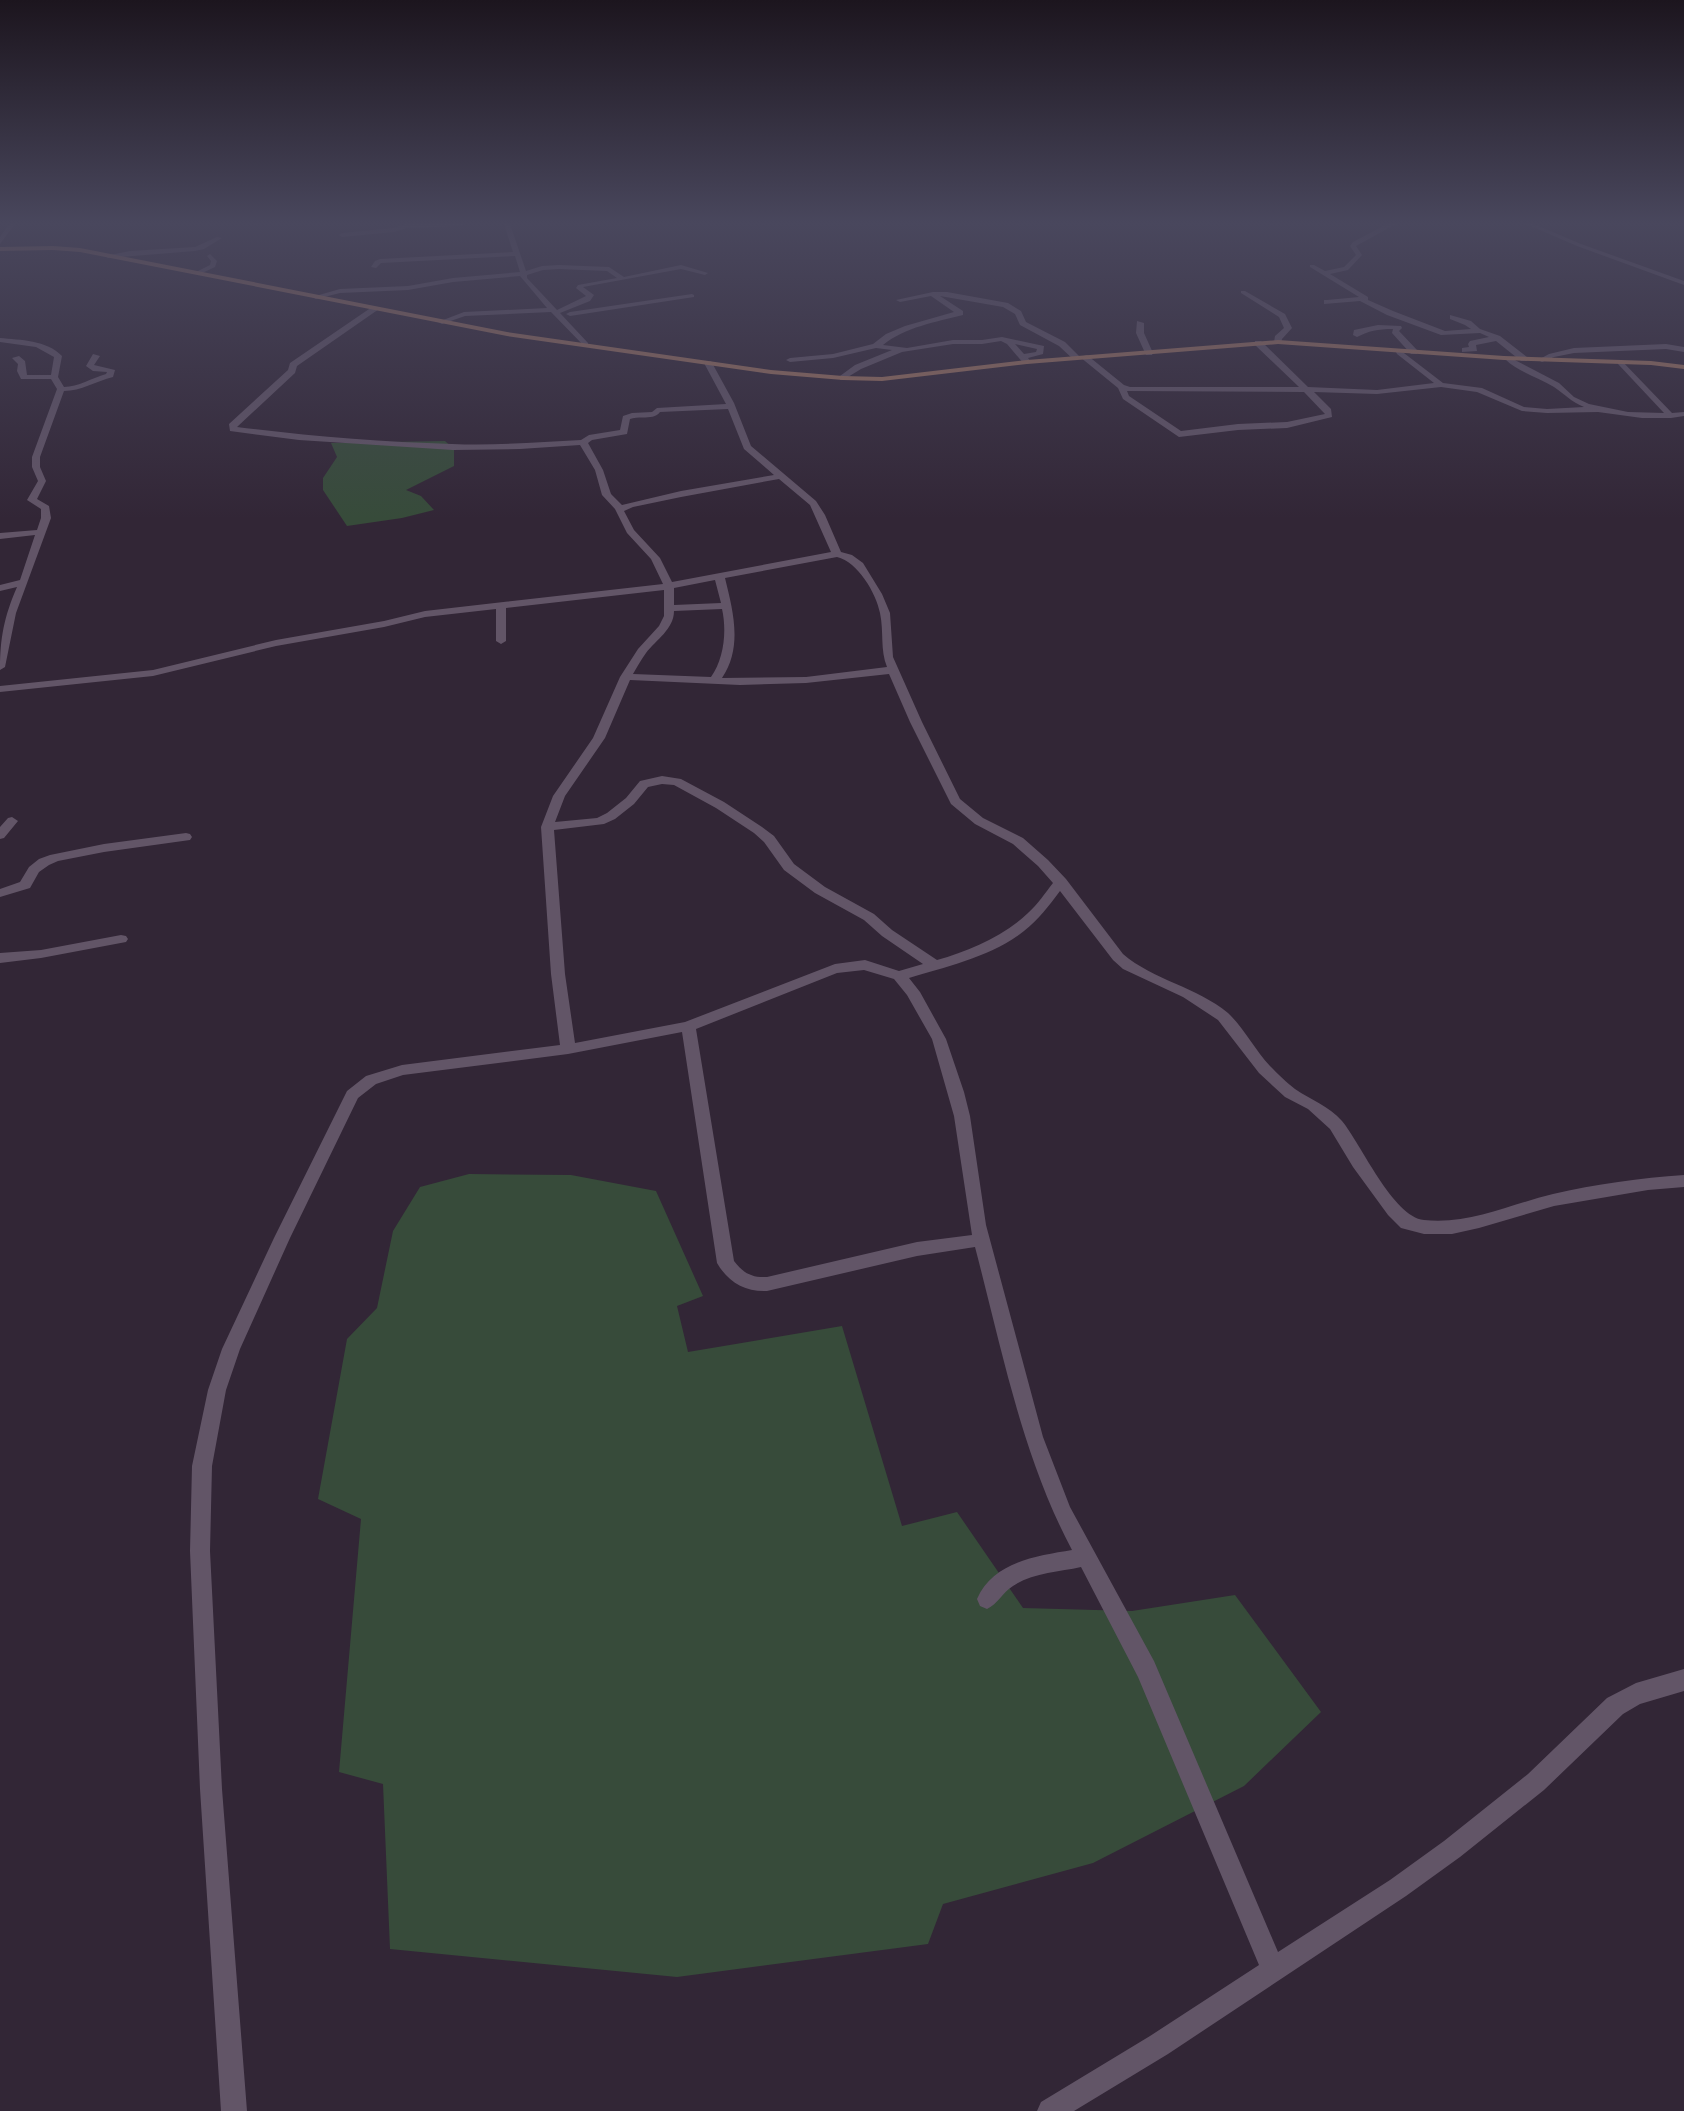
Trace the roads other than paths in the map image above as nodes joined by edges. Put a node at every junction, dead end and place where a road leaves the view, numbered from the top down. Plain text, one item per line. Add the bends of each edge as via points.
1 (354, 323) edge
2 (445, 323) edge
3 (564, 323) edge
4 (927, 323) edge
5 (1024, 323) edge
6 (1140, 323) dead end
7 (1286, 323) edge
8 (1416, 323) edge
9 (1467, 323) edge
10 (1478, 331) junction
11 (1045, 334) junction
12 (1357, 335) dead end
13 (1497, 338) junction
14 (0, 340) edge
15 (1010, 340) junction
16 (1278, 342) junction
17 (1258, 343) junction
18 (585, 344) junction
19 (876, 346) junction
20 (812, 347) dead end
21 (899, 350) junction
22 (1465, 350) dead end
23 (1684, 350) edge
24 (1400, 352) junction
25 (1414, 352) junction
26 (1149, 353) junction
27 (96, 356) dead end
28 (1081, 357) junction
29 (16, 358) dead end
30 (821, 358) junction
31 (1509, 358) junction
32 (1025, 359) junction
33 (1524, 359) junction
34 (790, 360) dead end
35 (1542, 360) junction
36 (1621, 362) junction
37 (708, 363) junction
38 (1684, 367) edge
39 (54, 378) junction
40 (843, 378) junction
41 (1441, 385) junction
42 (1121, 387) junction
43 (61, 389) junction
44 (1308, 390) junction
45 (731, 406) junction
46 (1600, 409) junction
47 (1684, 414) edge
48 (1671, 416) junction
49 (583, 442) junction
50 (782, 476) junction
51 (621, 508) junction
52 (41, 532) junction
53 (0, 536) edge
54 (837, 554) junction
55 (719, 575) junction
56 (24, 582) junction
57 (670, 586) junction
58 (0, 588) edge
59 (501, 604) junction
60 (726, 606) junction
61 (669, 608) junction
62 (500, 641) dead end
63 (2, 654) edge
64 (0, 667) edge
65 (893, 670) junction
66 (626, 678) junction
67 (714, 681) junction
68 (0, 689) edge
69 (12, 821) dead end
70 (547, 826) junction
71 (0, 835) edge
72 (186, 836) dead end
73 (1061, 882) junction
74 (0, 893) edge
75 (121, 939) dead end
76 (0, 958) edge
77 (934, 965) junction
78 (899, 976) junction
79 (688, 1026) junction
80 (568, 1049) junction
81 (1684, 1181) edge
82 (982, 1240) junction
83 (1086, 1557) junction
84 (987, 1598) dead end
85 (1684, 1680) edge
86 (1273, 1969) junction
87 (1061, 2108) edge
88 (234, 2111) edge

1 - 49 street via 293,365 292,371 232,426 233,429 299,437 453,447
2 - 18 main road
3 - 18 street
4 - 19 street via 889,336
5 - 11 street
6 - 26 street via 1140,333
7 - 16 street via 1288,328
8 - 10 street via 1444,333
9 - 10 street
10 - 13 street
11 - 15 street via 1018,336
11 - 28 street
12 - 25 street via 1364,329 1396,327 1395,331
13 - 22 street via 1473,343 1474,349
13 - 33 street
14 - 39 street via 53,352 58,356
15 - 21 street via 964,340
15 - 32 street
15 - 32 street via 1041,348 1039,354
16 - 17 main road
16 - 24 main road
17 - 26 main road
17 - 44 street
18 - 37 main road
19 - 21 street
19 - 30 street
20 - 30 street
21 - 40 street via 858,367
23 - 35 street via 1663,346 1634,350 1580,350
24 - 25 main road
24 - 41 street
25 - 31 main road
26 - 28 main road
27 - 43 street via 90,366 108,369 112,374 75,389
28 - 32 main road
28 - 42 street
29 - 39 street via 22,363 24,377
30 - 34 street
31 - 33 main road
31 - 46 street via 1557,386 1574,400
32 - 40 main road via 882,379
33 - 35 main road
35 - 36 main road
36 - 38 main road
36 - 48 street
37 - 40 main road
37 - 45 street
39 - 43 street
41 - 44 street via 1377,392
41 - 46 street via 1479,390 1526,410
42 - 44 street
42 - 44 street via 1126,397 1179,434 1287,425 1329,415
43 - 52 street via 36,457 42,481 32,500 47,512
45 - 49 street via 676,408 657,410 653,415 632,415 626,418 624,432
45 - 50 street via 747,447
46 - 48 street via 1632,415
47 - 48 street
49 - 51 street via 600,470 607,495
50 - 51 street via 688,492
50 - 54 street via 818,509
51 - 57 street via 618,512 630,531 655,558
52 - 53 street
52 - 56 street
54 - 55 street
54 - 65 street via 860,565 877,594 885,613 888,657
55 - 57 street
55 - 60 street
56 - 58 street
56 - 63 street via 11,613
57 - 59 street
57 - 61 street
59 - 62 street
59 - 68 street via 425,614 276,643 153,673
60 - 61 street
60 - 67 street via 730,630 722,669
61 - 66 street via 667,622 642,651
63 - 64 street
65 - 67 street via 806,680
65 - 73 street via 955,801 979,821 1026,848
66 - 67 street
66 - 70 street via 599,738 560,796
69 - 71 street
70 - 77 street via 600,821 630,801 644,784 662,780 677,782 758,830 789,866 820,890 869,917
70 - 80 street via 558,974
72 - 74 street via 55,858 34,870 25,885
73 - 77 street via 1018,929 957,959
73 - 81 street via 1118,957 1141,974 1188,994 1223,1017 1264,1069 1290,1093 1313,1104 1336,1125 1359,1163 1407,1223 1452,1227 1554,1200
75 - 76 street
77 - 78 street
78 - 79 street via 865,965 835,969
78 - 82 street via 912,992 944,1052 962,1116
79 - 80 street
79 - 82 street via 726,1263 736,1276 756,1285 767,1284 917,1249
80 - 88 street via 402,1070 370,1080 357,1091 325,1147 282,1238 231,1350 217,1390 202,1466 200,1551 211,1789
82 - 83 street via 1034,1437 1061,1510
83 - 84 street via 1022,1570 999,1581
83 - 86 street via 1146,1669
85 - 86 street via 1636,1694 1614,1706 1536,1782 1452,1850
86 - 87 street

